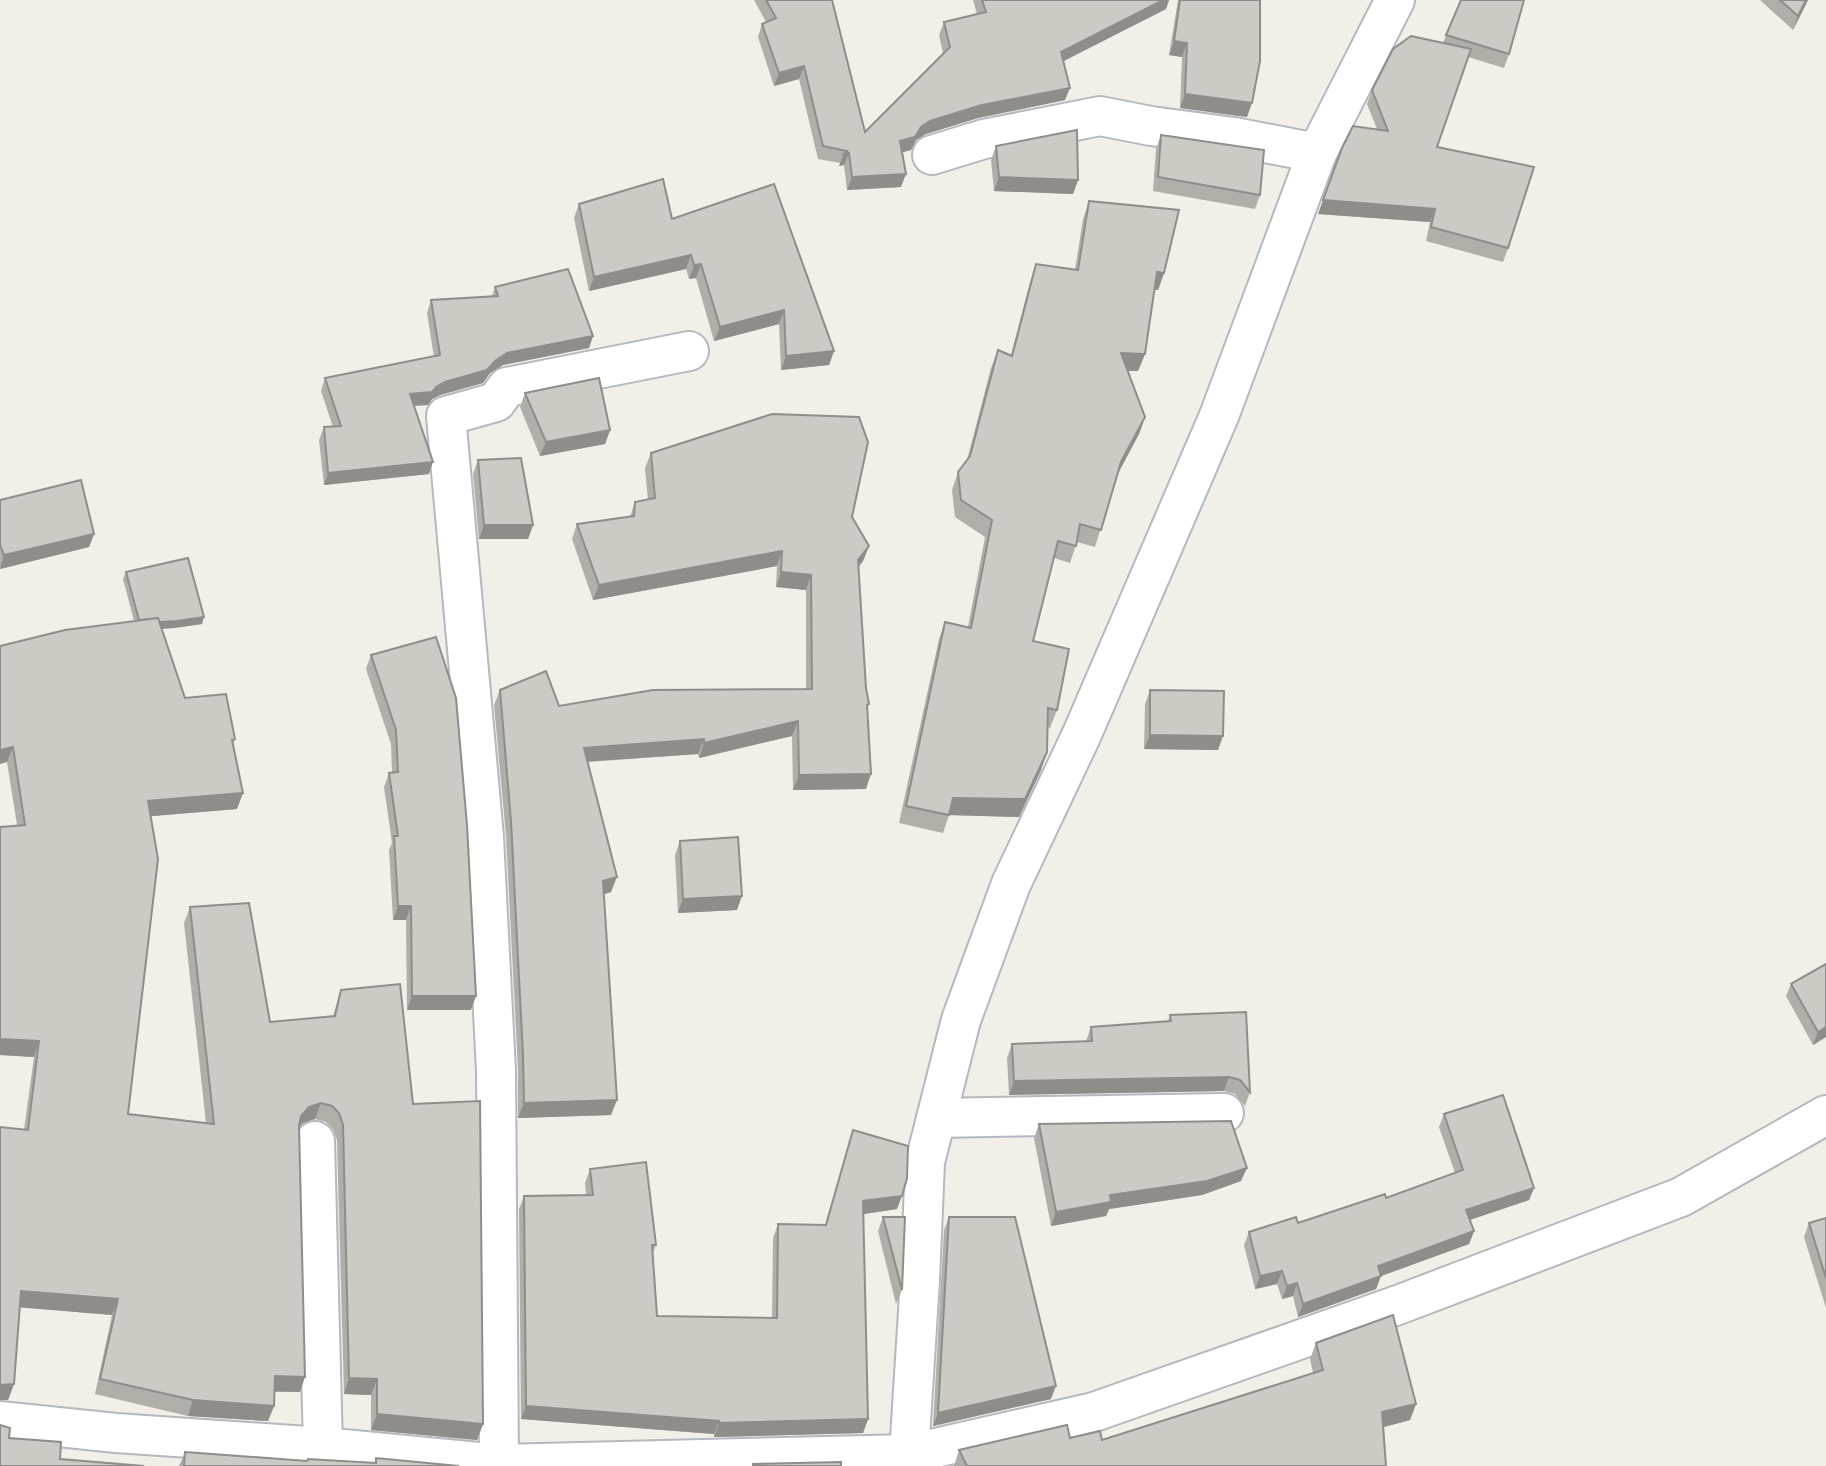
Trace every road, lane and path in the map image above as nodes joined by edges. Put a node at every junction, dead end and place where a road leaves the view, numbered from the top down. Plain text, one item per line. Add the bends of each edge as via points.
1 (1395, 0) edge
2 (1317, 153) junction
3 (932, 155) dead end
4 (689, 351) dead end
5 (1224, 1113) dead end
6 (1826, 1115) edge
7 (936, 1118) junction
8 (315, 1141) dead end
9 (0, 1421) edge
10 (323, 1447) junction
11 (367, 1459) edge
12 (913, 1460) edge
13 (499, 1464) edge

1 - 2 street
2 - 3 street via 1100,116
2 - 7 street via 1219,416 1011,884 961,1020
4 - 13 street via 507,387 496,402 446,416 484,837 496,1056
5 - 7 street
6 - 12 street via 1681,1197 1398,1305 1094,1412
7 - 12 street via 925,1162
8 - 10 street
9 - 10 street
10 - 11 street
11 - 13 street
12 - 13 street

